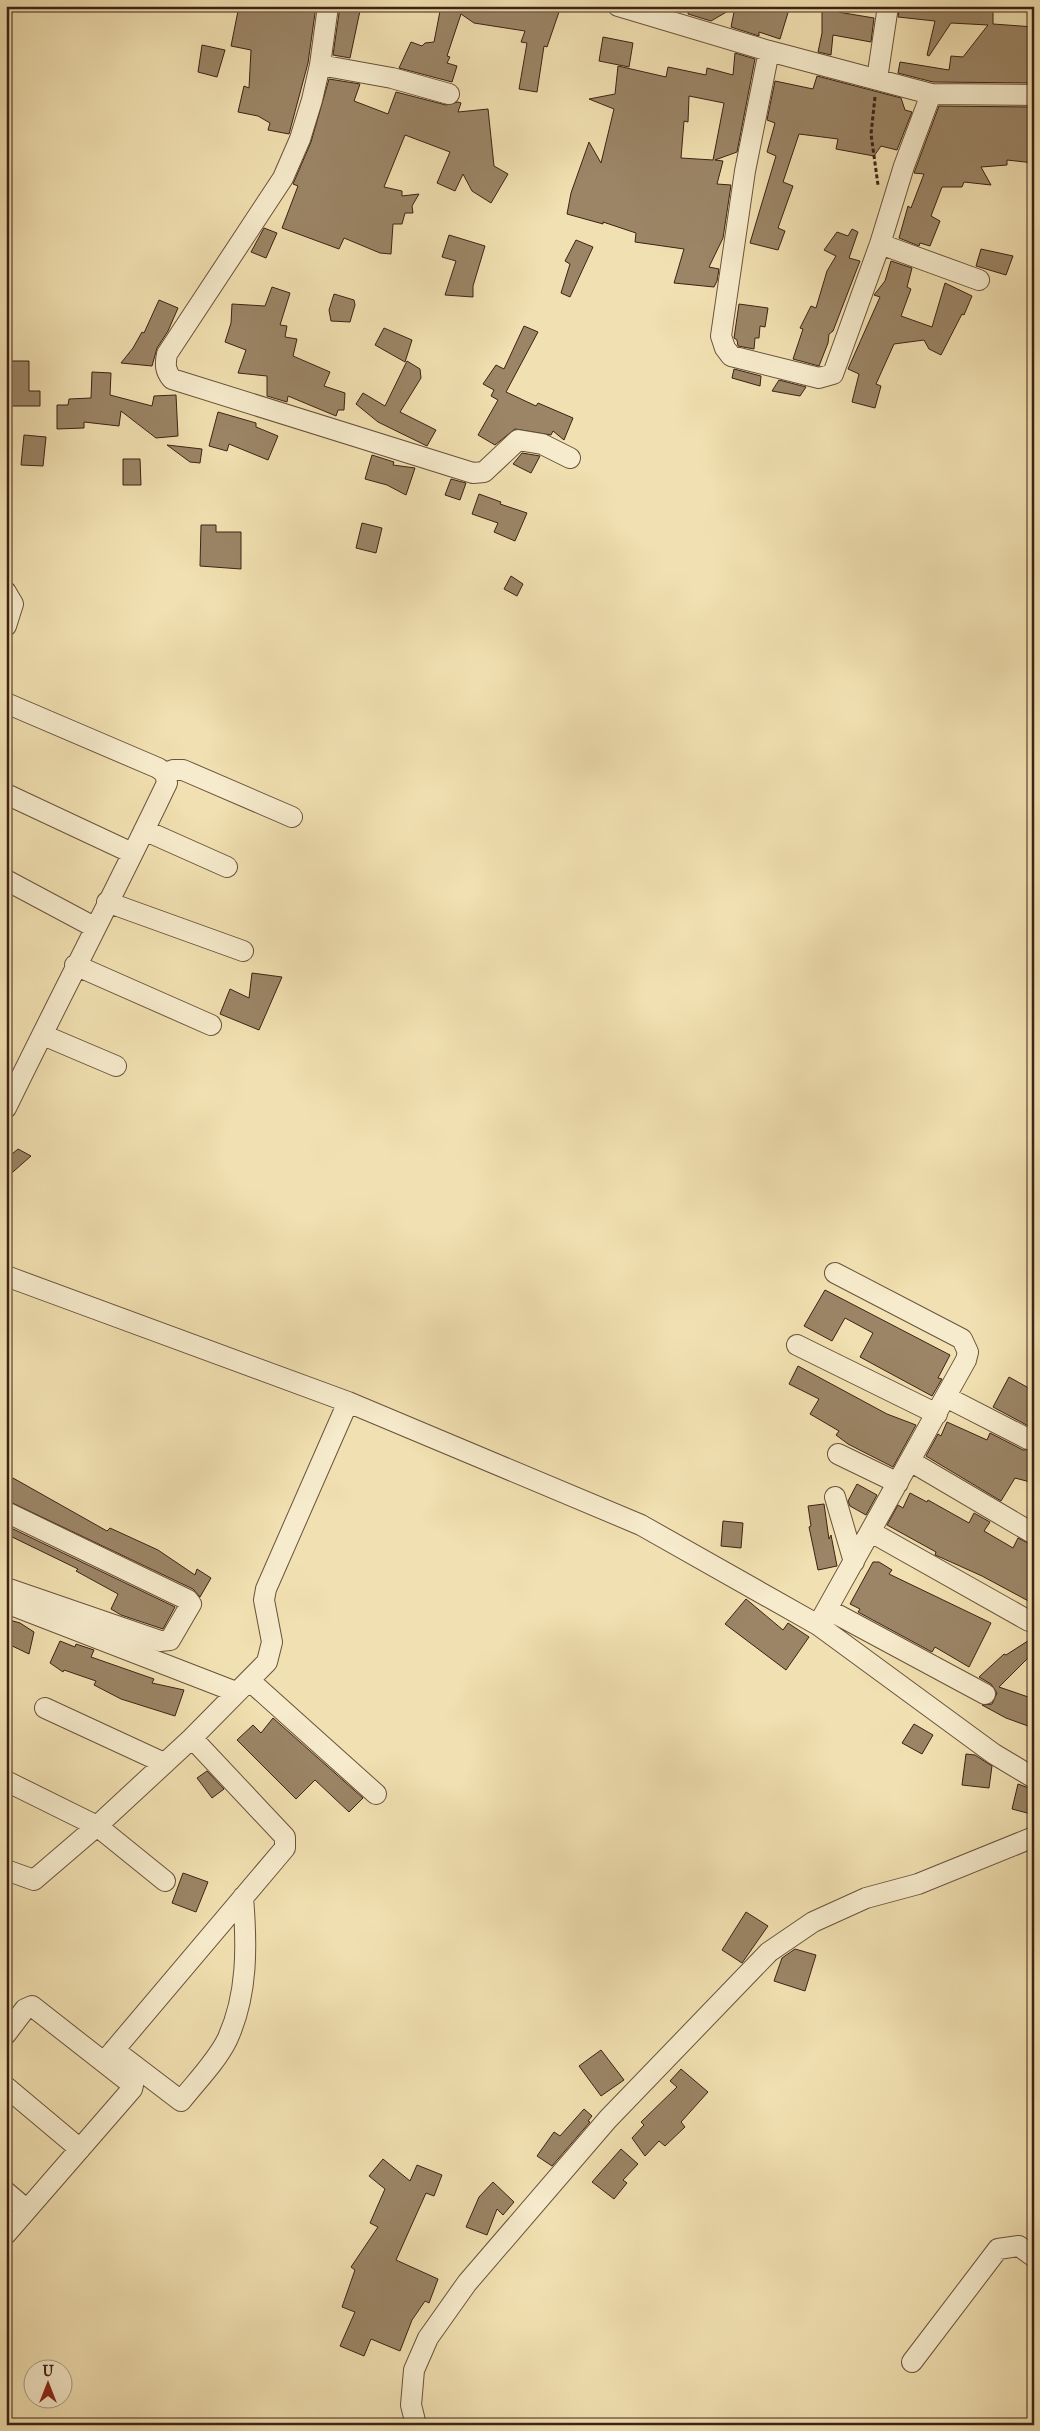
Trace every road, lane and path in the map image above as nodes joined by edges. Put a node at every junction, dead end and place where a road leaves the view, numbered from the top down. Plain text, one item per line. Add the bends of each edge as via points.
1 (328, 6) edge
2 (618, 6) edge
3 (888, 6) edge
4 (769, 51) junction
5 (320, 65) junction
6 (877, 79) junction
7 (449, 94) dead end
8 (931, 94) junction
9 (1034, 95) edge
10 (879, 193) dead end
11 (880, 244) junction
12 (979, 280) dead end
13 (570, 458) dead end
14 (6, 592) edge
15 (6, 626) edge
16 (6, 703) edge
17 (166, 773) junction
18 (6, 794) edge
19 (292, 817) dead end
20 (144, 830) junction
21 (132, 853) junction
22 (227, 867) dead end
23 (6, 880) edge
24 (107, 902) junction
25 (94, 927) junction
26 (243, 951) dead end
27 (75, 965) junction
28 (211, 1025) dead end
29 (43, 1035) junction
30 (116, 1066) dead end
31 (6, 1108) edge
32 (836, 1273) dead end
33 (6, 1276) edge
34 (797, 1345) dead end
35 (348, 1402) junction
36 (941, 1405) junction
37 (1028, 1439) dead end
38 (838, 1454) dead end
39 (910, 1462) junction
40 (898, 1483) junction
41 (835, 1497) dead end
42 (6, 1512) edge
43 (872, 1532) junction
44 (1034, 1534) edge
45 (854, 1562) junction
46 (6, 1588) edge
47 (6, 1603) edge
48 (822, 1617) junction
49 (1029, 1621) dead end
50 (243, 1687) junction
51 (985, 1694) dead end
52 (44, 1708) dead end
53 (192, 1738) junction
54 (164, 1763) junction
55 (1034, 1778) edge
56 (6, 1781) edge
57 (376, 1794) dead end
58 (97, 1826) junction
59 (1034, 1837) edge
60 (6, 1870) edge
61 (165, 1881) dead end
62 (243, 1897) junction
63 (6, 2034) edge
64 (109, 2056) junction
65 (6, 2087) edge
66 (80, 2149) junction
67 (6, 2192) edge
68 (26, 2209) junction
69 (6, 2234) edge
70 (1034, 2257) edge
71 (912, 2362) dead end
72 (416, 2425) edge

1 - 5 street
2 - 4 street
3 - 6 street
4 - 6 street
4 - 11 street via 738,215 721,336 724,348 732,356 818,378 833,374
5 - 7 street via 392,78
5 - 13 street via 300,139 283,178 167,354 168,374 172,380 473,473 484,472 518,440 542,444
6 - 8 street
6 - 10 path via 871,134
8 - 9 street
8 - 11 street
11 - 12 street
14 - 15 street via 13,604
16 - 17 street
17 - 19 street via 183,770
17 - 20 street via 167,783
18 - 21 street
20 - 21 street
20 - 22 street
21 - 24 street
23 - 25 street
24 - 25 street
24 - 26 street
25 - 27 street
27 - 28 street
27 - 29 street
29 - 30 street
29 - 31 street
32 - 36 street via 962,1339 968,1352 966,1360
33 - 35 street
34 - 36 street
35 - 48 street via 641,1525
35 - 50 street via 266,1589 264,1600 271,1630 267,1662
36 - 37 street
36 - 39 street
38 - 40 street
39 - 40 street
39 - 44 street
40 - 43 street
41 - 45 street
42 - 46 street via 191,1604 170,1640 160,1641
43 - 45 street
43 - 49 street
45 - 48 street
47 - 50 street
48 - 51 street
48 - 55 street via 994,1754
50 - 53 street
50 - 57 street
52 - 54 street
53 - 54 street
53 - 62 street via 285,1837 285,1848
54 - 58 street
56 - 58 street
58 - 60 street via 34,1880
58 - 61 street
59 - 72 street via 918,1884 866,1898 813,1922 769,1952 608,2119 467,2283 428,2338 414,2370 411,2405
62 - 64 street
62 - 64 street via 247,1958 243,1988 227,2040 181,2101
63 - 64 street via 25,2009 32,2006
64 - 66 street via 132,2089
65 - 66 street
66 - 68 street
67 - 68 street
68 - 69 street
70 - 71 street via 1019,2246 998,2248

